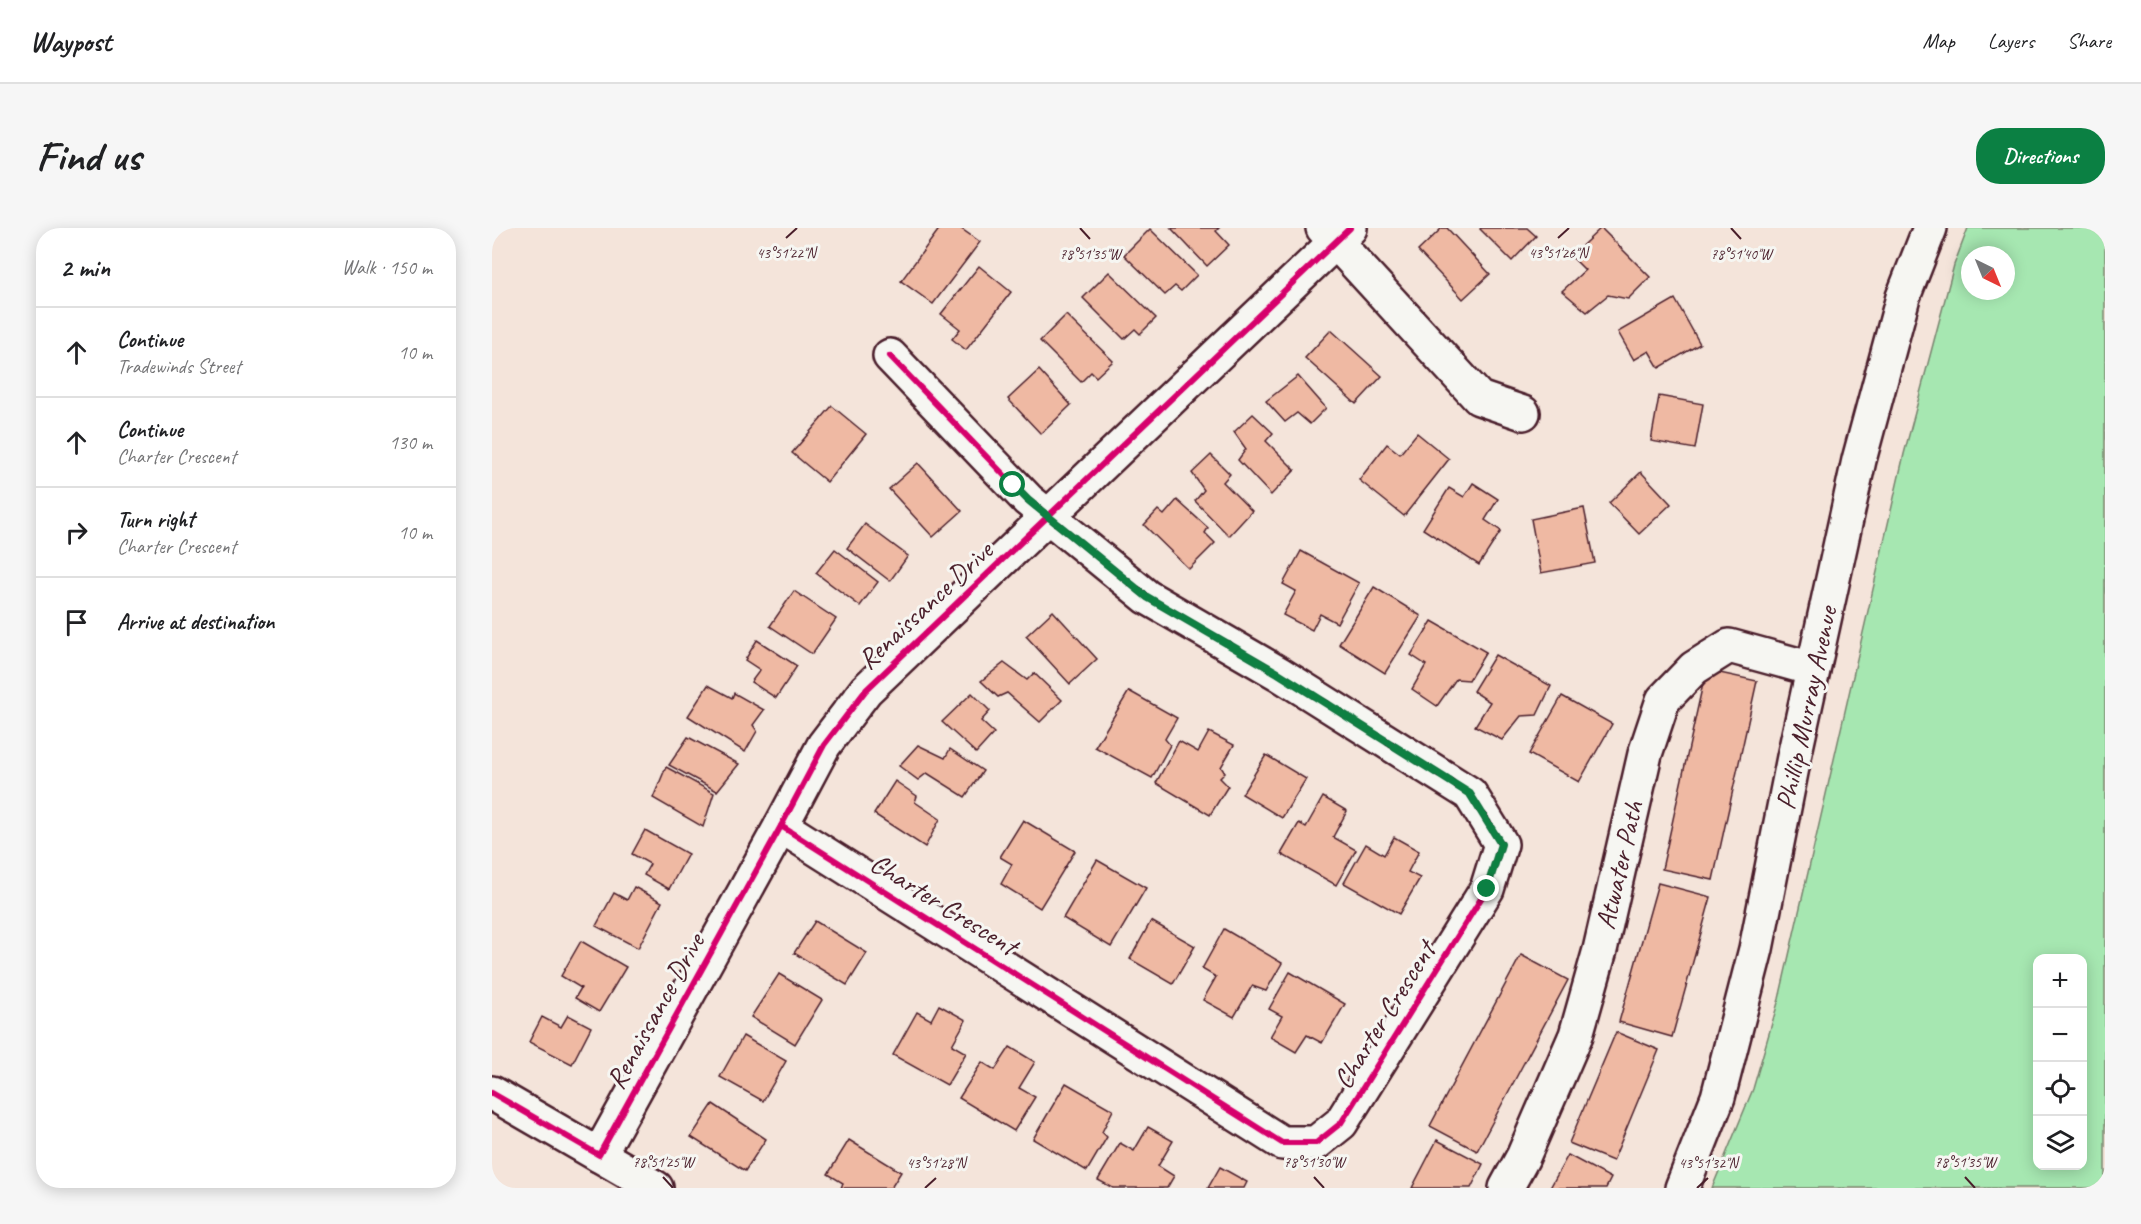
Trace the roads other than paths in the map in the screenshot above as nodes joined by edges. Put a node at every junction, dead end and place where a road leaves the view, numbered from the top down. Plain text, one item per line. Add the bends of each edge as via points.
1 (1930, 228) edge
2 (1336, 232) edge
3 (890, 356) dead end
4 (1523, 413) dead end
5 (1049, 516) junction
6 (1814, 669) junction
7 (781, 826) junction
8 (492, 1093) edge
9 (599, 1155) junction
10 (656, 1188) edge
11 (1506, 1188) edge
12 (1682, 1188) edge

1 - 6 street, Phillip Murray Avenue via 1903,297 1862,449
2 - 4 street via 1479,398
2 - 5 street, Renaissance Drive
3 - 5 street, Charter Crescent via 1013,485
5 - 7 street, Renaissance Drive via 866,690 824,745
5 - 7 street, Charter Crescent via 1147,597 1278,673 1470,794 1501,844 1487,889 1341,1123 1316,1143 1282,1143
6 - 11 street, Atwater Path via 1729,646 1694,668 1663,700 1645,754 1600,950 1576,1035
6 - 12 street, Phillip Murray Avenue via 1753,960 1718,1097
7 - 9 street, Renaissance Drive
8 - 9 street
9 - 10 street

